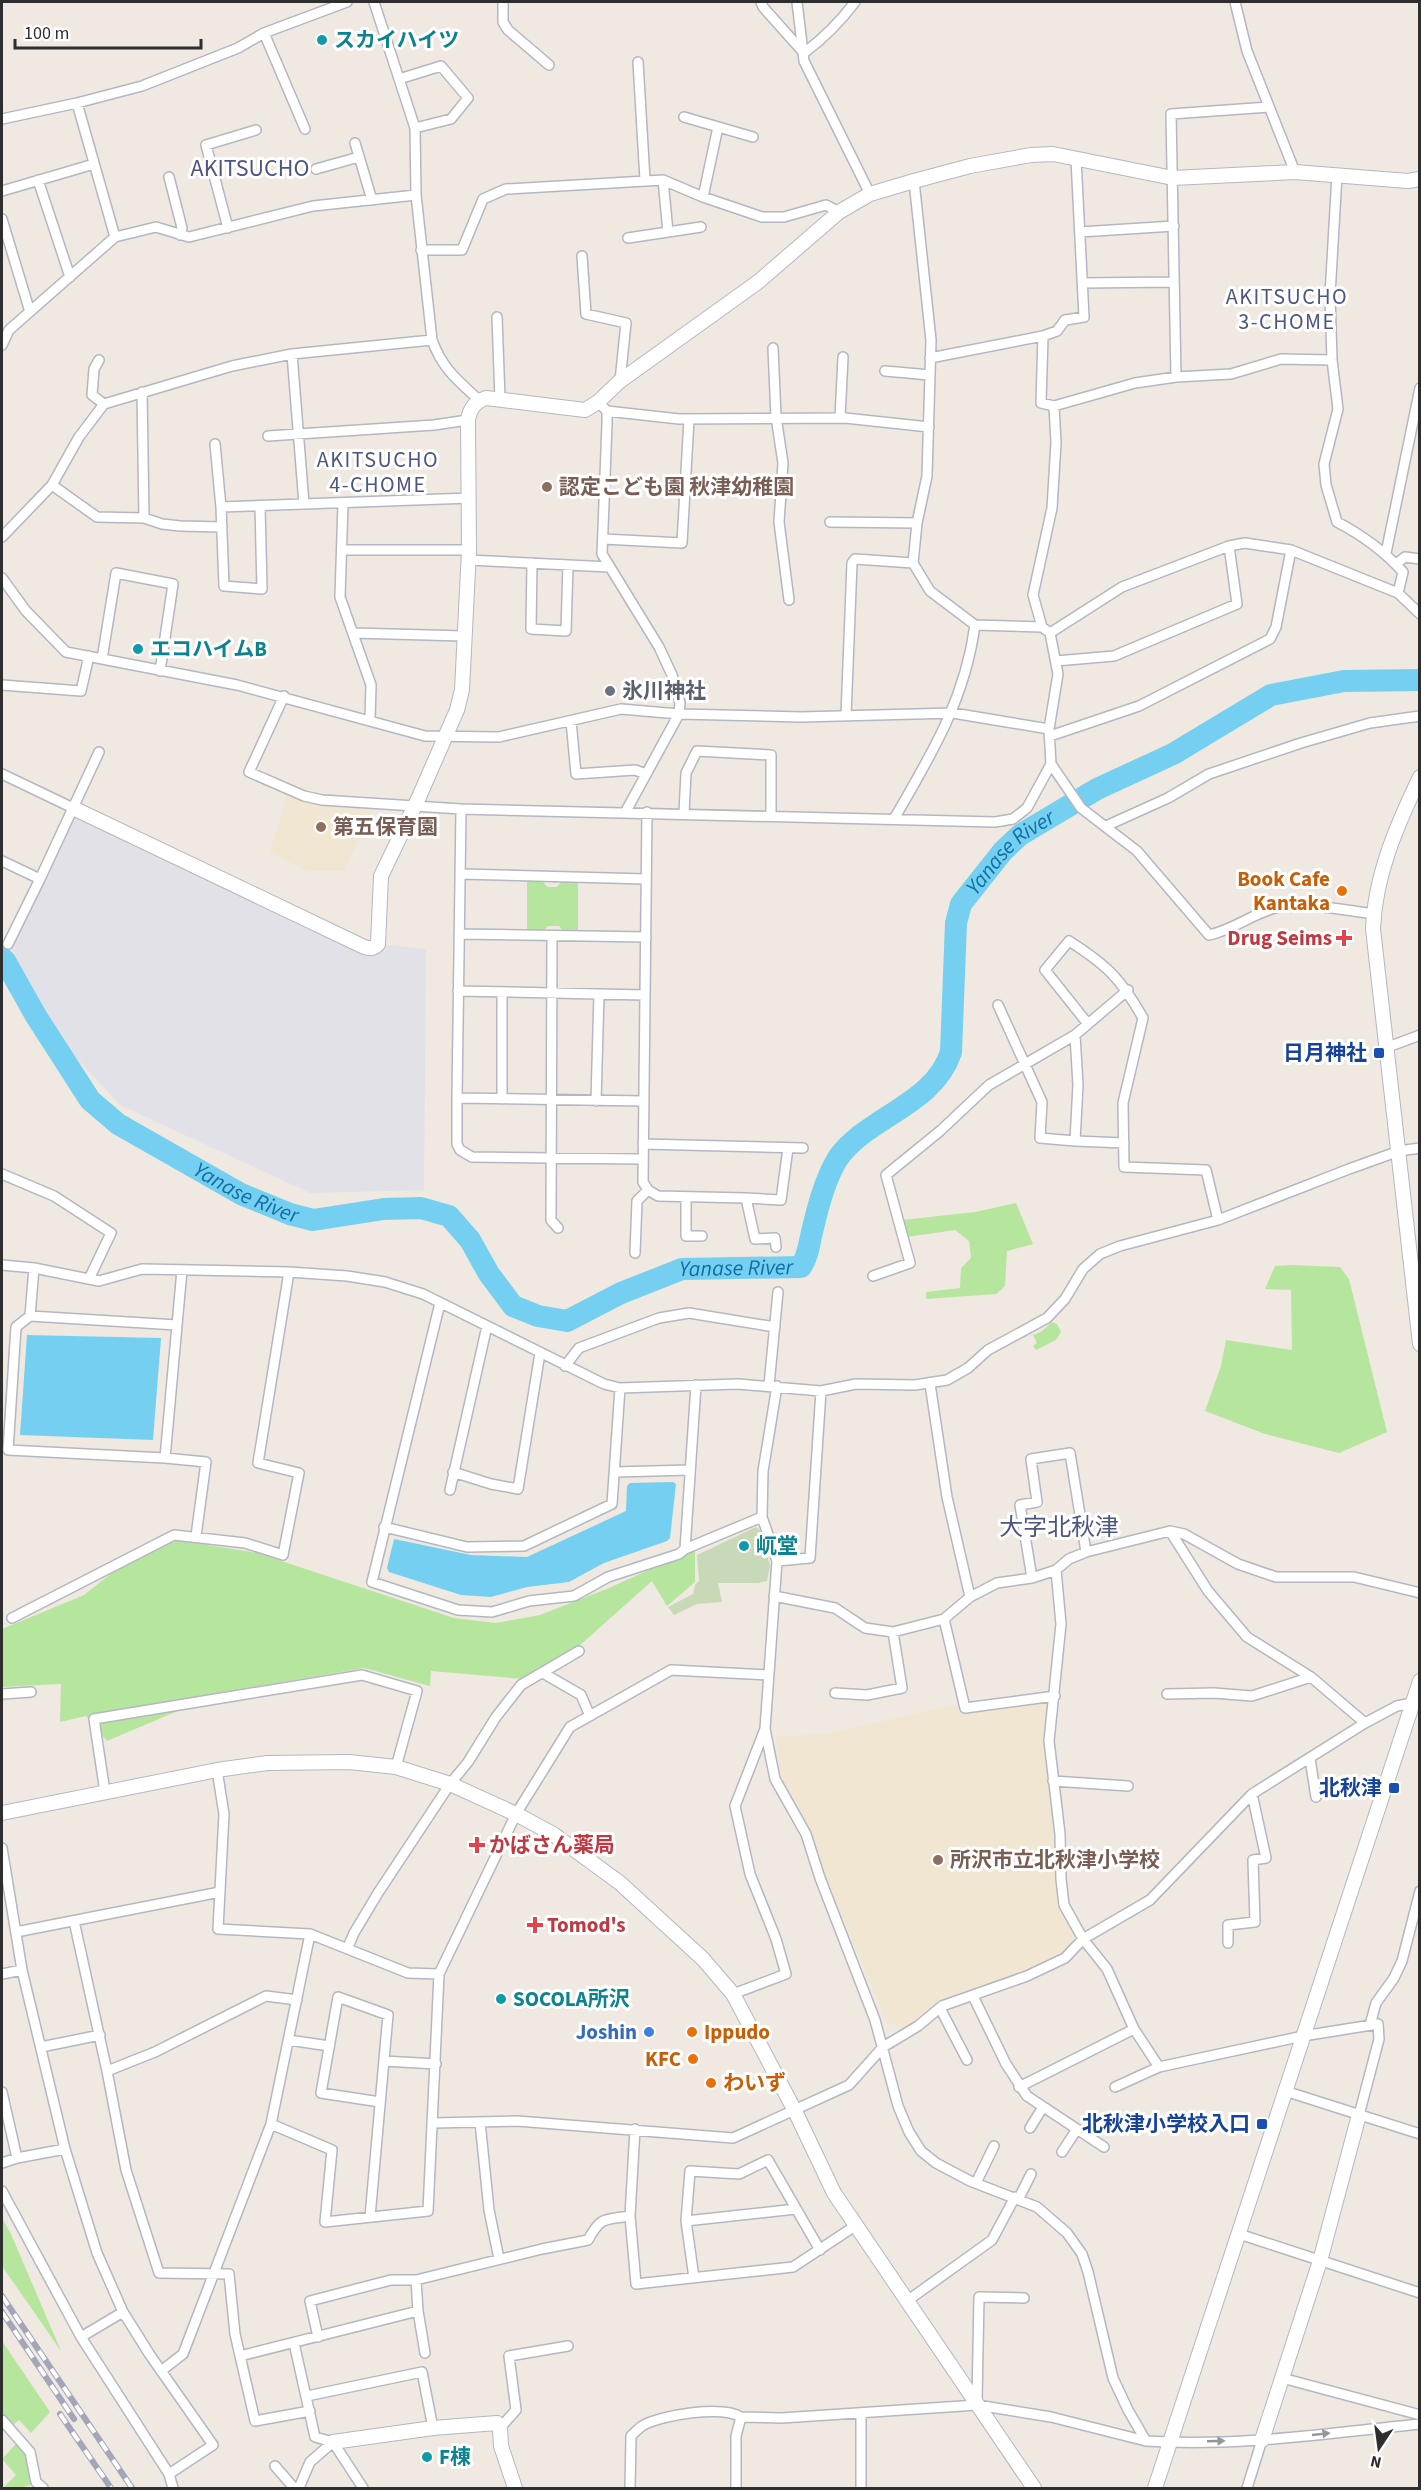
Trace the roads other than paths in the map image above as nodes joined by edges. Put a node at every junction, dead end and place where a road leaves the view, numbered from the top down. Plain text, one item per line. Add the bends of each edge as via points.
1 (347, 2) edge
2 (374, 2) edge
3 (503, 2) edge
4 (761, 2) edge
5 (797, 2) edge
6 (855, 2) edge
7 (1235, 2) edge
8 (264, 33) junction
9 (804, 53) junction
10 (638, 62) dead end
11 (549, 65) dead end
12 (399, 79) junction
13 (77, 103) junction
14 (1269, 107) junction
15 (684, 117) dead end
16 (2, 119) edge
17 (243, 122) dead end
18 (718, 127) junction
19 (415, 128) junction
20 (305, 129) dead end
21 (753, 137) dead end
22 (355, 143) dead end
23 (359, 157) junction
24 (1076, 159) junction
25 (94, 164) junction
26 (316, 169) dead end
27 (1295, 172) junction
28 (214, 174) junction
29 (1337, 175) junction
30 (170, 177) dead end
31 (203, 177) dead end
32 (1173, 178) junction
33 (1419, 179) edge
34 (38, 180) junction
35 (645, 180) junction
36 (663, 180) junction
37 (914, 181) junction
38 (2, 191) edge
39 (870, 194) junction
40 (416, 195) junction
41 (703, 197) junction
42 (372, 200) junction
43 (839, 212) junction
44 (2, 219) edge
45 (1173, 226) junction
46 (700, 227) dead end
47 (228, 228) junction
48 (668, 232) junction
49 (1080, 232) junction
50 (180, 235) junction
51 (115, 237) junction
52 (628, 238) dead end
53 (421, 250) junction
54 (582, 256) dead end
55 (69, 277) junction
56 (1174, 282) junction
57 (1082, 283) junction
58 (30, 312) junction
59 (497, 317) dead end
60 (1043, 336) junction
61 (432, 340) junction
62 (2, 345) edge
63 (773, 348) dead end
64 (292, 354) junction
65 (843, 357) dead end
66 (930, 358) junction
67 (99, 360) dead end
68 (1332, 360) junction
69 (885, 371) dead end
70 (930, 375) junction
71 (1176, 377) junction
72 (620, 381) junction
73 (1419, 388) edge
74 (142, 392) junction
75 (500, 399) junction
76 (479, 400) junction
77 (104, 404) junction
78 (1054, 406) junction
79 (602, 407) junction
80 (776, 417) junction
81 (840, 418) junction
82 (689, 419) junction
83 (468, 420) junction
84 (929, 428) junction
85 (299, 434) junction
86 (268, 436) dead end
87 (215, 444) dead end
88 (52, 485) junction
89 (470, 498) junction
90 (343, 503) junction
91 (304, 504) junction
92 (260, 506) junction
93 (221, 507) junction
94 (144, 518) junction
95 (830, 522) dead end
96 (917, 523) junction
97 (222, 527) junction
98 (2, 537) edge
99 (603, 539) junction
100 (1229, 546) junction
101 (342, 550) junction
102 (1291, 550) junction
103 (1386, 553) junction
104 (469, 555) junction
105 (1419, 559) edge
106 (532, 563) junction
107 (913, 563) junction
108 (1396, 564) junction
109 (568, 565) junction
110 (609, 567) junction
111 (2, 578) edge
112 (1398, 592) junction
113 (789, 600) dead end
114 (1419, 614) edge
115 (975, 625) junction
116 (1046, 630) junction
117 (353, 633) junction
118 (464, 636) junction
119 (89, 656) junction
120 (102, 659) junction
121 (1056, 661) junction
122 (160, 671) junction
123 (2, 685) edge
124 (284, 696) junction
125 (952, 713) junction
126 (679, 714) junction
127 (846, 716) junction
128 (1419, 716) edge
129 (370, 720) junction
130 (571, 721) junction
131 (1049, 732) junction
132 (444, 737) junction
133 (99, 752) dead end
134 (1051, 764) junction
135 (2, 774) edge
136 (646, 774) junction
137 (1419, 777) edge
138 (1415, 799) edge
139 (415, 806) junction
140 (73, 807) junction
141 (461, 809) junction
142 (626, 811) junction
143 (647, 812) junction
144 (684, 813) junction
145 (771, 815) junction
146 (894, 819) junction
147 (1106, 826) junction
148 (2, 861) edge
149 (460, 874) junction
150 (40, 879) junction
151 (646, 879) junction
152 (1374, 914) junction
153 (459, 934) junction
154 (552, 936) junction
155 (646, 937) junction
156 (8, 944) dead end
157 (1128, 990) junction
158 (458, 992) junction
159 (502, 992) junction
160 (552, 993) junction
161 (599, 994) junction
162 (645, 995) junction
163 (998, 1005) dead end
164 (1088, 1024) junction
165 (1075, 1035) junction
166 (1419, 1035) edge
167 (1388, 1047) junction
168 (1025, 1066) junction
169 (457, 1098) junction
170 (502, 1099) junction
171 (550, 1100) junction
172 (596, 1101) junction
173 (643, 1101) junction
174 (1075, 1141) junction
175 (1124, 1143) junction
176 (643, 1144) junction
177 (788, 1148) junction
178 (803, 1148) dead end
179 (1419, 1148) edge
180 (1399, 1151) junction
181 (550, 1158) junction
182 (642, 1159) junction
183 (2, 1174) edge
184 (648, 1190) junction
185 (686, 1197) junction
186 (746, 1198) junction
187 (1218, 1220) junction
188 (558, 1228) dead end
189 (702, 1236) dead end
190 (776, 1247) dead end
191 (635, 1253) dead end
192 (2, 1266) edge
193 (34, 1268) junction
194 (182, 1270) junction
195 (289, 1272) junction
196 (873, 1276) dead end
197 (89, 1279) junction
198 (778, 1292) dead end
199 (440, 1303) junction
200 (30, 1316) junction
201 (177, 1325) junction
202 (487, 1326) junction
203 (775, 1327) junction
204 (1419, 1344) edge
205 (540, 1353) junction
206 (565, 1366) junction
207 (930, 1384) junction
208 (696, 1385) junction
209 (773, 1385) junction
210 (620, 1388) junction
211 (821, 1390) junction
212 (165, 1458) junction
213 (690, 1470) junction
214 (453, 1472) junction
215 (615, 1472) junction
216 (450, 1490) dead end
217 (762, 1517) junction
218 (384, 1527) junction
219 (1170, 1530) junction
220 (196, 1536) junction
221 (685, 1549) junction
222 (1086, 1552) junction
223 (777, 1560) junction
224 (1056, 1570) junction
225 (1032, 1578) junction
226 (1419, 1593) edge
227 (774, 1596) junction
228 (970, 1597) junction
229 (12, 1618) dead end
230 (944, 1619) junction
231 (893, 1632) junction
232 (579, 1651) dead end
233 (543, 1673) junction
234 (767, 1675) junction
235 (1311, 1677) junction
236 (1419, 1681) edge
237 (31, 1692) dead end
238 (836, 1693) dead end
239 (2, 1694) edge
240 (1167, 1694) dead end
241 (1054, 1696) junction
242 (1412, 1703) junction
243 (590, 1716) junction
244 (1365, 1723) junction
245 (765, 1729) junction
246 (1310, 1759) junction
247 (396, 1767) junction
248 (217, 1770) junction
249 (1053, 1781) junction
250 (450, 1784) junction
251 (1128, 1786) dead end
252 (105, 1792) junction
253 (1252, 1794) junction
254 (1316, 1797) dead end
255 (2, 1813) edge
256 (516, 1814) junction
257 (2, 1848) edge
258 (1419, 1891) edge
259 (220, 1892) junction
260 (74, 1921) junction
261 (16, 1932) junction
262 (310, 1934) junction
263 (1083, 1939) junction
264 (1228, 1943) dead end
265 (348, 1947) junction
266 (22, 1970) junction
267 (2, 1974) edge
268 (439, 1974) junction
269 (733, 1994) junction
270 (974, 1996) junction
271 (297, 2001) junction
272 (940, 2008) junction
273 (1370, 2025) junction
274 (1134, 2029) junction
275 (100, 2035) junction
276 (1303, 2036) junction
277 (289, 2040) junction
278 (329, 2046) junction
279 (41, 2047) junction
280 (883, 2047) junction
281 (967, 2060) dead end
282 (384, 2061) junction
283 (436, 2064) junction
284 (1159, 2067) junction
285 (107, 2071) junction
286 (1019, 2087) junction
287 (1114, 2087) dead end
288 (1285, 2091) junction
289 (2, 2092) edge
290 (380, 2102) junction
291 (1043, 2107) junction
292 (795, 2111) junction
293 (1359, 2115) junction
294 (480, 2122) junction
295 (433, 2123) junction
296 (271, 2124) junction
297 (1030, 2128) dead end
298 (635, 2129) junction
299 (1077, 2129) junction
300 (1419, 2134) edge
301 (994, 2146) dead end
302 (1104, 2147) dead end
303 (65, 2149) junction
304 (1062, 2152) dead end
305 (17, 2158) junction
306 (2, 2163) edge
307 (1031, 2175) dead end
308 (976, 2183) junction
309 (2, 2191) edge
310 (1017, 2197) junction
311 (796, 2209) junction
312 (630, 2216) junction
313 (370, 2217) junction
314 (686, 2221) junction
315 (855, 2226) junction
316 (1239, 2234) junction
317 (820, 2250) junction
318 (499, 2259) junction
319 (1320, 2260) junction
320 (213, 2274) junction
321 (693, 2278) junction
322 (416, 2280) junction
323 (1419, 2293) edge
324 (1024, 2298) dead end
325 (907, 2301) junction
326 (418, 2311) junction
327 (123, 2312) junction
328 (81, 2337) junction
329 (318, 2337) junction
330 (294, 2343) junction
331 (568, 2346) dead end
332 (425, 2353) dead end
333 (240, 2356) junction
334 (161, 2371) junction
335 (1282, 2378) junction
336 (307, 2396) junction
337 (977, 2405) junction
338 (310, 2411) junction
339 (861, 2414) junction
340 (1419, 2415) edge
341 (741, 2417) junction
342 (2, 2420) edge
343 (1419, 2424) edge
344 (433, 2428) junction
345 (500, 2428) junction
346 (1262, 2440) junction
347 (1146, 2441) junction
348 (333, 2442) junction
349 (1170, 2443) junction
350 (275, 2466) dead end
351 (169, 2474) junction
352 (43, 2488) edge
353 (173, 2488) edge
354 (294, 2488) edge
355 (299, 2488) edge
356 (363, 2488) edge
357 (515, 2488) edge
358 (630, 2488) edge
359 (736, 2488) edge
360 (861, 2488) edge
361 (1034, 2488) edge
362 (1155, 2488) edge
363 (1247, 2488) edge

1 - 8 street
2 - 12 street
3 - 11 street via 503,22 508,30
4 - 9 street
5 - 9 street
6 - 9 street
7 - 14 street via 1247,51
8 - 13 street via 238,48 142,86
8 - 20 street
9 - 39 street via 821,99
10 - 35 street
12 - 19 street
12 - 19 street via 441,66 468,98 451,119
13 - 16 street
13 - 25 street
14 - 27 street
14 - 32 street via 1171,114
15 - 18 street
17 - 28 street via 251,132 206,145
18 - 21 street
18 - 41 street
19 - 40 street
22 - 23 street
23 - 26 street
23 - 42 street
24 - 32 street
24 - 37 street via 1031,155
24 - 49 street
25 - 34 street
25 - 51 street
27 - 29 street
27 - 32 street
28 - 31 street
28 - 47 street
29 - 33 street
29 - 68 street via 1330,295
30 - 50 street via 182,228
32 - 45 street
34 - 38 street
34 - 55 street
35 - 36 street
35 - 53 street via 506,189 483,199 462,250
36 - 41 street
36 - 48 street
37 - 39 street
37 - 66 street via 927,287
39 - 43 street
40 - 42 street
40 - 53 street
41 - 43 street via 762,217 784,217 826,205
42 - 47 street via 313,206
43 - 72 street via 758,282
44 - 58 street
45 - 49 street
45 - 56 street
46 - 48 street
47 - 50 street via 189,237
48 - 52 street
49 - 57 street
50 - 51 street via 156,227
51 - 55 street
53 - 61 street
54 - 72 street via 586,314 626,323
55 - 58 street
56 - 57 street
56 - 71 street
57 - 60 street via 1084,317 1065,320 1057,331
58 - 62 street via 9,330
59 - 75 street
60 - 66 street
60 - 78 street via 1041,403
61 - 64 street
61 - 76 street via 451,375
63 - 80 street
64 - 74 street via 216,369
64 - 85 street
65 - 81 street
66 - 70 street
67 - 77 street via 94,369 92,395
68 - 71 street via 1281,359 1231,374
68 - 103 street via 1338,409 1324,464 1330,504 1337,522
69 - 70 street
70 - 84 street
71 - 78 street via 1135,383
72 - 79 street
73 - 103 street
74 - 77 street
74 - 94 street
75 - 76 street
75 - 79 street via 585,410
76 - 83 street via 470,409
77 - 88 street via 79,437
78 - 116 street via 1052,508 1033,595
79 - 82 street
79 - 99 street
80 - 81 street
80 - 82 street
80 - 113 street via 783,463 779,522
81 - 84 street
82 - 99 street via 682,543
83 - 85 street
83 - 89 street
84 - 96 street via 927,476
85 - 86 street
85 - 91 street
87 - 93 street
88 - 94 street via 97,517
88 - 98 street
89 - 90 street
89 - 104 street
90 - 91 street
90 - 101 street
91 - 92 street
92 - 93 street
92 - 97 street via 262,589 224,586
93 - 97 street
94 - 97 street via 162,524
95 - 96 street
96 - 107 street
99 - 110 street via 602,554
100 - 102 street via 1245,543
100 - 116 street via 1122,587
100 - 121 street via 1237,604 1114,656
101 - 104 street
101 - 117 street via 340,597
102 - 112 street
102 - 131 street via 1270,639 1139,706
103 - 108 street
104 - 106 street
104 - 118 street
105 - 108 street via 1406,557
106 - 109 street
106 - 109 street via 531,628 566,631
107 - 115 street via 930,591
107 - 127 street via 855,559 852,563
108 - 112 street via 1403,572
109 - 110 street
110 - 126 street via 672,675
111 - 119 street via 26,611 66,652
112 - 114 street
115 - 116 street
115 - 125 street via 971,659
116 - 121 street
117 - 118 street
117 - 129 street via 371,685
118 - 132 street via 462,690
119 - 120 street
119 - 123 street via 81,691
120 - 122 street
120 - 122 street via 116,573 173,584
121 - 131 street via 1058,674
122 - 124 street
124 - 129 street
124 - 139 street via 249,772 322,800
125 - 127 street
125 - 131 street
125 - 146 street
126 - 127 street
126 - 130 street via 621,709
126 - 136 street
128 - 147 street via 1370,723 1209,774
129 - 132 street via 425,736
130 - 132 street via 499,737
130 - 136 street via 576,774 635,770
131 - 134 street
132 - 139 street
133 - 140 street
134 - 146 street via 1027,808 1013,819
134 - 147 street via 1081,808
135 - 140 street
136 - 142 street
137 - 138 street
138 - 152 street via 1386,858
139 - 140 street via 381,876 378,944 369,949
139 - 141 street
140 - 150 street
141 - 142 street
141 - 149 street
142 - 143 street
143 - 144 street
143 - 151 street
144 - 145 street
144 - 145 street via 686,773 697,751 771,755
145 - 146 street
147 - 152 street via 1137,851 1209,935 1275,908 1309,906
148 - 150 street
149 - 151 street
149 - 153 street
150 - 156 street
151 - 155 street
152 - 167 street
153 - 154 street
153 - 158 street
154 - 155 street
154 - 160 street
155 - 162 street
157 - 164 street
157 - 164 street via 1102,962 1070,941 1045,970
157 - 175 street via 1143,1018 1123,1103
158 - 159 street
158 - 169 street
159 - 160 street
159 - 170 street
160 - 161 street
160 - 171 street
161 - 162 street
161 - 172 street
162 - 173 street
163 - 168 street
164 - 165 street
165 - 168 street
165 - 174 street
166 - 167 street
167 - 180 street
168 - 174 street via 1042,1102 1040,1138
168 - 196 street via 989,1085 886,1175 909,1263
169 - 170 street
169 - 181 street via 457,1144 466,1155
170 - 171 street
171 - 172 street
171 - 181 street
172 - 173 street
173 - 176 street
174 - 175 street
175 - 187 street via 1124,1167 1206,1170
176 - 177 street
176 - 182 street
177 - 178 street
177 - 186 street via 781,1200
179 - 180 street
180 - 187 street
180 - 204 street
181 - 182 street
181 - 188 street via 551,1220
182 - 184 street via 643,1182
183 - 197 street via 54,1196 111,1233
184 - 185 street via 658,1196
184 - 191 street via 638,1201
185 - 186 street
185 - 189 street via 686,1236
186 - 190 street via 755,1239 775,1238
187 - 207 street via 1100,1254 1083,1269 1065,1299 1047,1318 988,1350 956,1376
192 - 193 street
193 - 197 street
193 - 200 street
194 - 195 street
194 - 197 street via 142,1269 99,1281
194 - 201 street
195 - 199 street via 384,1282
195 - 220 street via 258,1463 299,1473 283,1555 245,1543
198 - 203 street
199 - 202 street
199 - 218 street
200 - 201 street
200 - 212 street via 16,1327 8,1450
201 - 212 street
202 - 205 street
202 - 214 street
203 - 206 street via 689,1314 659,1318 579,1348
203 - 209 street
205 - 206 street
205 - 214 street via 518,1489
206 - 210 street
207 - 211 street via 856,1384
207 - 228 street via 947,1497
208 - 209 street
208 - 210 street
208 - 213 street
209 - 211 street
209 - 217 street
210 - 215 street
211 - 223 street via 810,1558
212 - 220 street via 206,1462
213 - 215 street
213 - 221 street
214 - 216 street
215 - 218 street via 612,1504 524,1546 467,1547
217 - 221 street
217 - 223 street
218 - 221 street via 372,1582 458,1610 492,1612 529,1601 574,1596 608,1577
219 - 222 street
219 - 226 street via 1238,1564 1276,1577 1354,1577
219 - 235 street via 1208,1591 1248,1637
220 - 229 street via 174,1535
222 - 224 street
222 - 225 street via 1070,1453 1031,1459 1037,1502 1020,1505
223 - 227 street
224 - 225 street
224 - 241 street via 1061,1624
225 - 228 street via 997,1583
227 - 231 street via 835,1608 865,1628
227 - 234 street
228 - 230 street
230 - 231 street
230 - 241 street via 965,1708
231 - 238 street via 902,1688 867,1695
232 - 233 street
233 - 243 street via 581,1695
233 - 250 street via 521,1685
234 - 243 street via 671,1670
234 - 245 street
235 - 240 street via 1252,1696
235 - 244 street
236 - 242 street
237 - 239 street
241 - 249 street via 1048,1741
242 - 244 street via 1396,1706
242 - 276 street
243 - 256 street via 570,1727
244 - 246 street
245 - 269 street via 735,1806 750,1874 786,1974
245 - 280 street via 775,1779 806,1834
246 - 253 street
246 - 254 street
247 - 248 street via 349,1762 267,1763
247 - 250 street
247 - 252 street via 417,1691 362,1675 94,1719
248 - 252 street
248 - 259 street via 224,1814
249 - 251 street
249 - 263 street via 1064,1905
250 - 256 street
250 - 265 street via 378,1893
252 - 255 street
253 - 263 street via 1150,1900
253 - 264 street via 1266,1858 1253,1860 1255,1922 1228,1925
256 - 268 street
256 - 269 street via 553,1834 620,1883 703,1959
257 - 261 street
258 - 273 street via 1402,1961 1376,2003
259 - 260 street
259 - 262 street via 218,1929
260 - 261 street
260 - 275 street
261 - 266 street
262 - 265 street
262 - 271 street
263 - 270 street via 1065,1958
263 - 274 street via 1107,1969
265 - 268 street via 408,1973
266 - 267 street
266 - 279 street
268 - 283 street
269 - 292 street
270 - 272 street
270 - 286 street
271 - 277 street
271 - 285 street via 266,1996 155,2052
272 - 280 street
272 - 281 street
273 - 276 street
273 - 293 street via 1378,2024 1379,2039
274 - 284 street
274 - 286 street
275 - 279 street
275 - 285 street
276 - 284 street
276 - 288 street
277 - 278 street
277 - 296 street
278 - 282 street via 338,1996 388,2015
278 - 290 street via 321,2093
279 - 303 street
280 - 292 street via 849,2085
280 - 308 street via 898,2106 921,2151
282 - 283 street
282 - 290 street
283 - 295 street
284 - 287 street
285 - 320 street via 126,2170 159,2273
286 - 291 street
288 - 293 street
288 - 316 street
289 - 305 street
290 - 313 street
291 - 297 street
291 - 299 street
292 - 298 street via 733,2138
292 - 315 street via 823,2172
293 - 300 street
293 - 319 street
294 - 295 street
294 - 298 street
294 - 318 street via 489,2210
295 - 313 street via 428,2211
296 - 313 street via 332,2150 325,2222
296 - 320 street
298 - 312 street
299 - 302 street
299 - 304 street
301 - 308 street
303 - 305 street
303 - 327 street via 97,2253
305 - 306 street
307 - 310 street
308 - 310 street
309 - 328 street
310 - 325 street via 992,2240
310 - 347 street via 1053,2219 1082,2254 1113,2378
311 - 314 street
311 - 314 street via 768,2160 739,2174 690,2171
311 - 317 street
312 - 318 street via 601,2220 588,2240
312 - 321 street via 636,2284
314 - 321 street
315 - 317 street
315 - 325 street
316 - 319 street
316 - 349 street
317 - 321 street via 793,2268
318 - 322 street
319 - 323 street
319 - 335 street
320 - 333 street via 230,2274
320 - 334 street via 183,2354
322 - 326 street
322 - 329 street via 391,2280 309,2301
324 - 337 street via 979,2296
325 - 337 street
326 - 329 street
326 - 332 street
327 - 328 street
327 - 334 street
328 - 351 street
329 - 330 street
330 - 333 street
330 - 336 street
331 - 345 street via 509,2356 516,2410
333 - 338 street via 255,2421
334 - 351 street via 213,2445
335 - 340 street
335 - 346 street
336 - 338 street
336 - 344 street via 422,2372
337 - 339 street
337 - 347 street via 1051,2417
337 - 361 street
338 - 348 street via 315,2437
339 - 341 street
339 - 360 street
341 - 358 street via 734,2413 700,2412 643,2426 631,2436
341 - 359 street via 736,2436
342 - 352 street via 30,2452 36,2482
346 -> 343 street
344 - 345 street via 497,2423
344 - 348 street
345 - 357 street via 501,2446
349 -> 346 street
346 - 363 street
347 - 349 street
348 - 355 street via 310,2462
348 - 356 street
349 - 362 street
350 - 354 street
351 - 353 street

